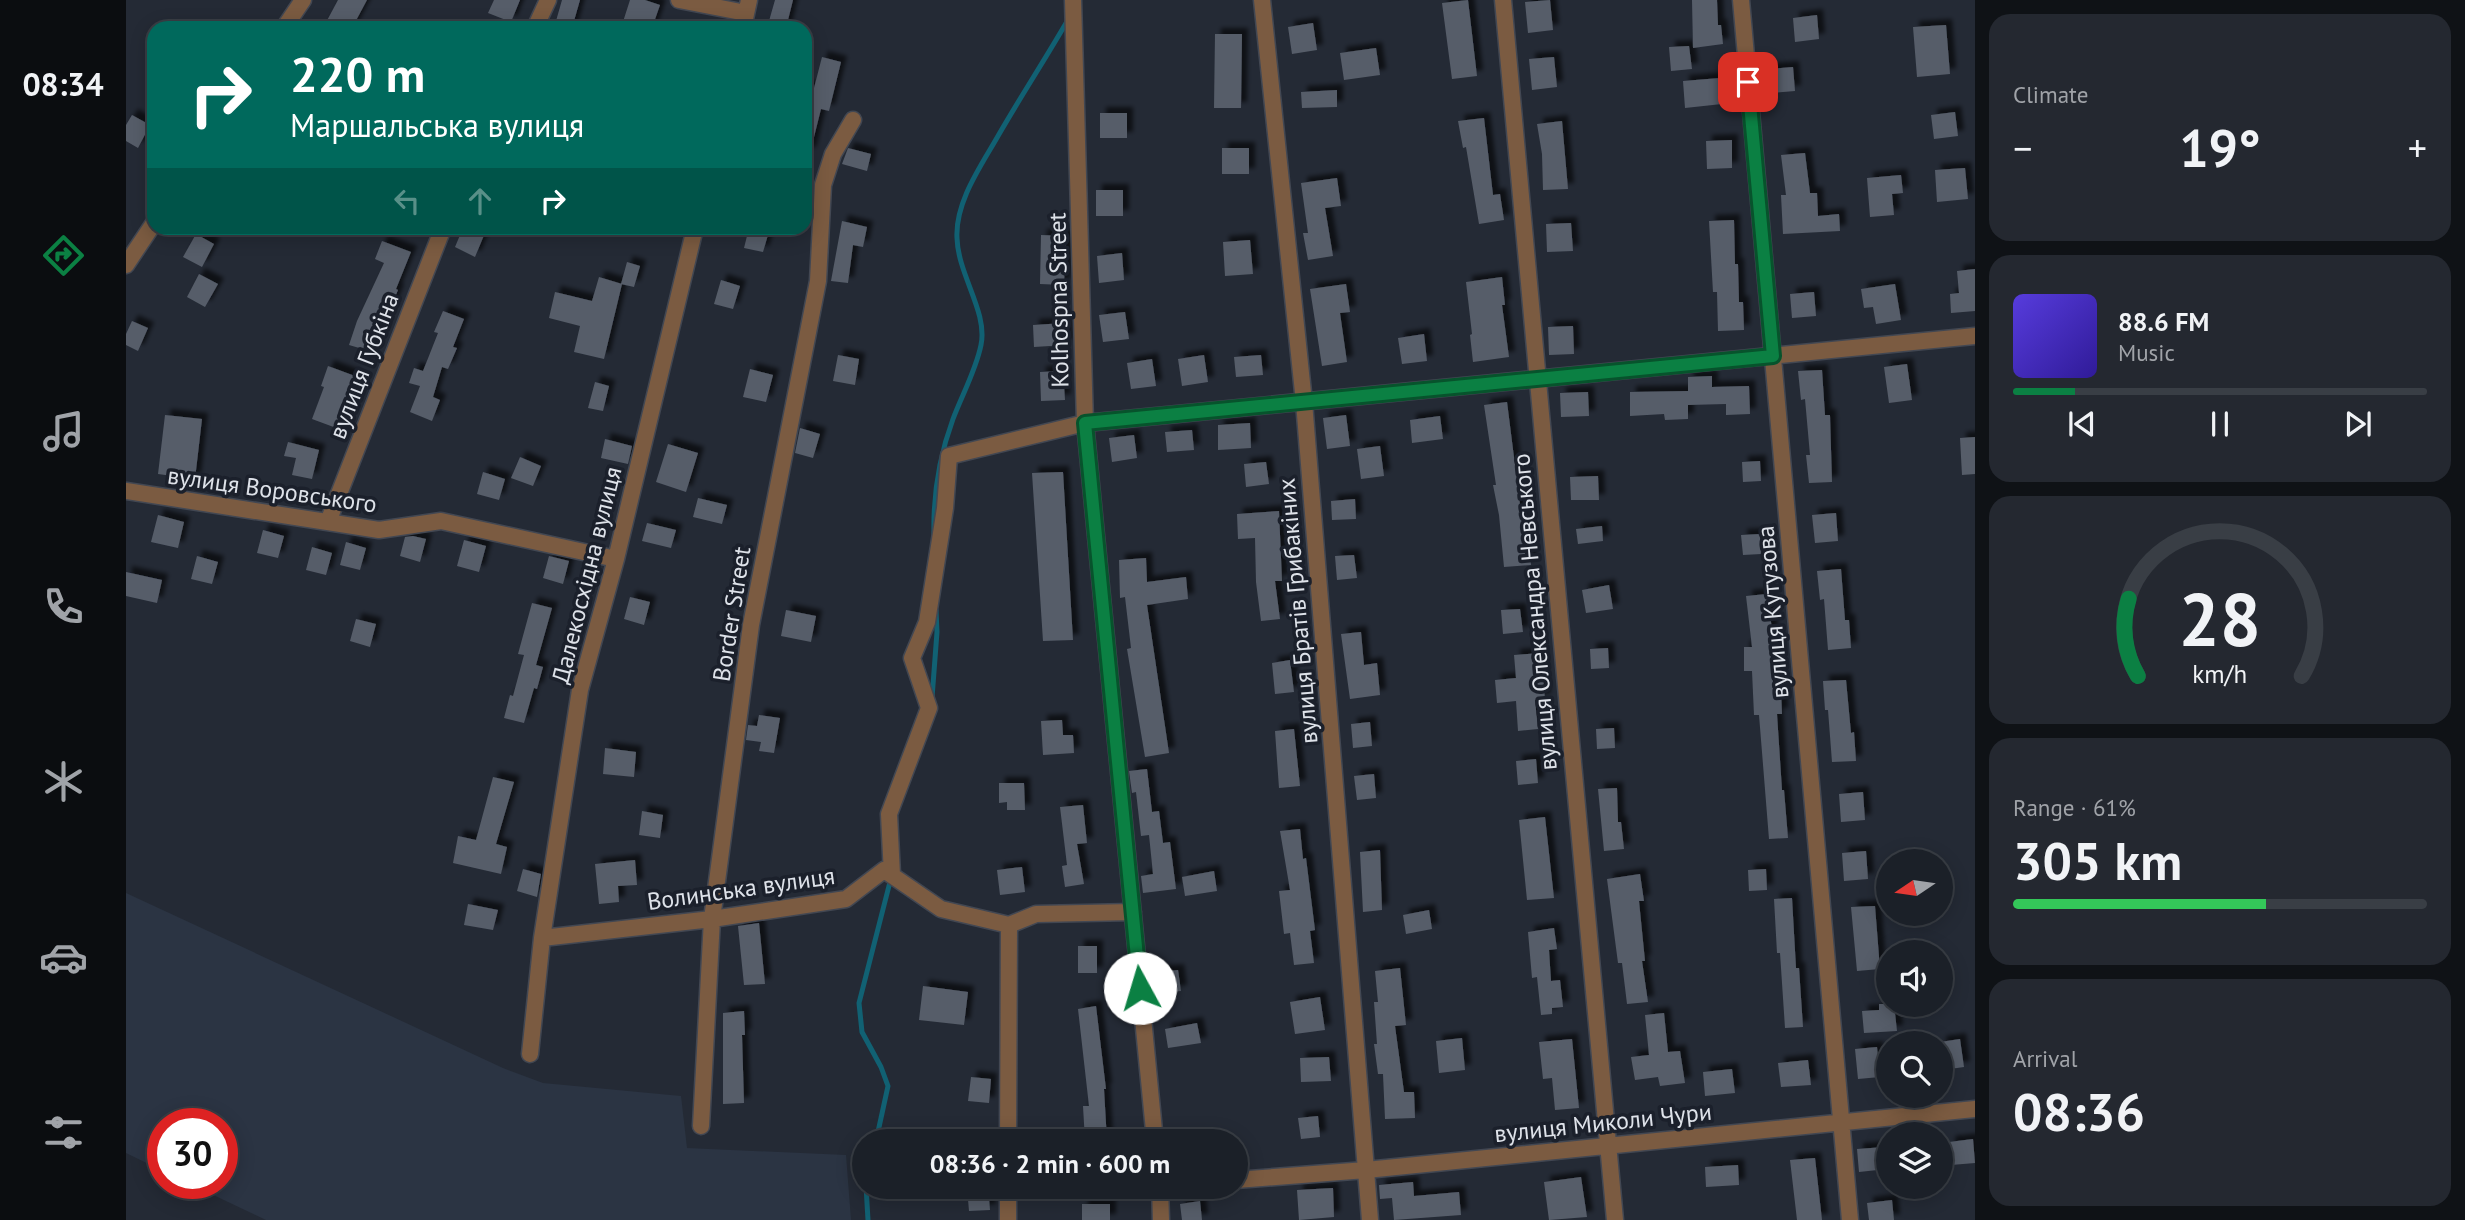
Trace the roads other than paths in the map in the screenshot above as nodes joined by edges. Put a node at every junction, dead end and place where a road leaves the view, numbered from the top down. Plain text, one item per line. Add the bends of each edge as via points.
1 (303, 0) edge
2 (548, 0) edge
3 (679, 0) edge
4 (1073, 0) edge
5 (1262, 0) edge
6 (1503, 0) edge
7 (1741, 0) edge
8 (746, 14) edge
9 (289, 21) edge
10 (538, 21) edge
11 (853, 120) dead end
12 (147, 234) edge
13 (440, 235) edge
14 (693, 235) edge
15 (126, 265) edge
16 (1975, 336) edge
17 (1773, 356) junction
18 (1537, 378) junction
19 (1304, 402) junction
20 (1085, 423) junction
21 (126, 491) edge
22 (328, 522) junction
23 (616, 559) junction
24 (892, 875) junction
25 (1133, 912) junction
26 (712, 919) junction
27 (1009, 925) junction
28 (542, 938) junction
29 (530, 1054) dead end
30 (1975, 1109) edge
31 (1841, 1123) junction
32 (701, 1126) dead end
33 (1008, 1129) edge
34 (1154, 1129) edge
35 (1607, 1145) junction
36 (1366, 1170) junction
37 (1248, 1179) edge
38 (1008, 1199) edge
39 (1160, 1199) edge
40 (1008, 1220) edge
41 (1161, 1220) edge
42 (1370, 1220) edge
43 (1615, 1220) edge
44 (1850, 1220) edge

1 - 9 street
2 - 10 street
3 - 8 street
4 - 20 street, Kolhospna Street
5 - 19 street, вулиця Братів Грибакіних
6 - 18 street, вулиця Олександра Невського
7 - 17 street, вулиця Кутузова
11 - 26 street, Border Street via 822,185 818,281 751,625
12 - 15 street
13 - 22 street, вулиця Губкіна
14 - 23 street, Далекосхідна вулиця
16 - 17 street
17 - 18 street
17 - 31 street, вулиця Кутузова
18 - 19 street
18 - 35 street, вулиця Олександра Невського
19 - 20 street
19 - 36 street, вулиця Братів Грибакіних
20 - 24 street via 949,456 927,622 912,658 929,709 888,814
20 - 25 street, Kolhospna Street
21 - 22 street, вулиця Воровського
22 - 23 street, вулиця Воровського via 379,530 441,521
23 - 28 street, Далекосхідна вулиця via 580,690
24 - 26 street, Волинська вулиця via 884,870 846,899
24 - 27 street via 941,909
25 - 27 street via 1036,914
25 - 34 street, Kolhospna Street
26 - 28 street, Волинська вулиця
26 - 32 street, Border Street
27 - 33 street
28 - 29 street, Далекосхідна вулиця
30 - 31 street, вулиця Миколи Чури
31 - 35 street, вулиця Миколи Чури
31 - 44 street, вулиця Кутузова
35 - 36 street, вулиця Миколи Чури
35 - 43 street, вулиця Олександра Невського
36 - 37 street, вулиця Миколи Чури
36 - 42 street, вулиця Братів Грибакіних
38 - 40 street
39 - 41 street

